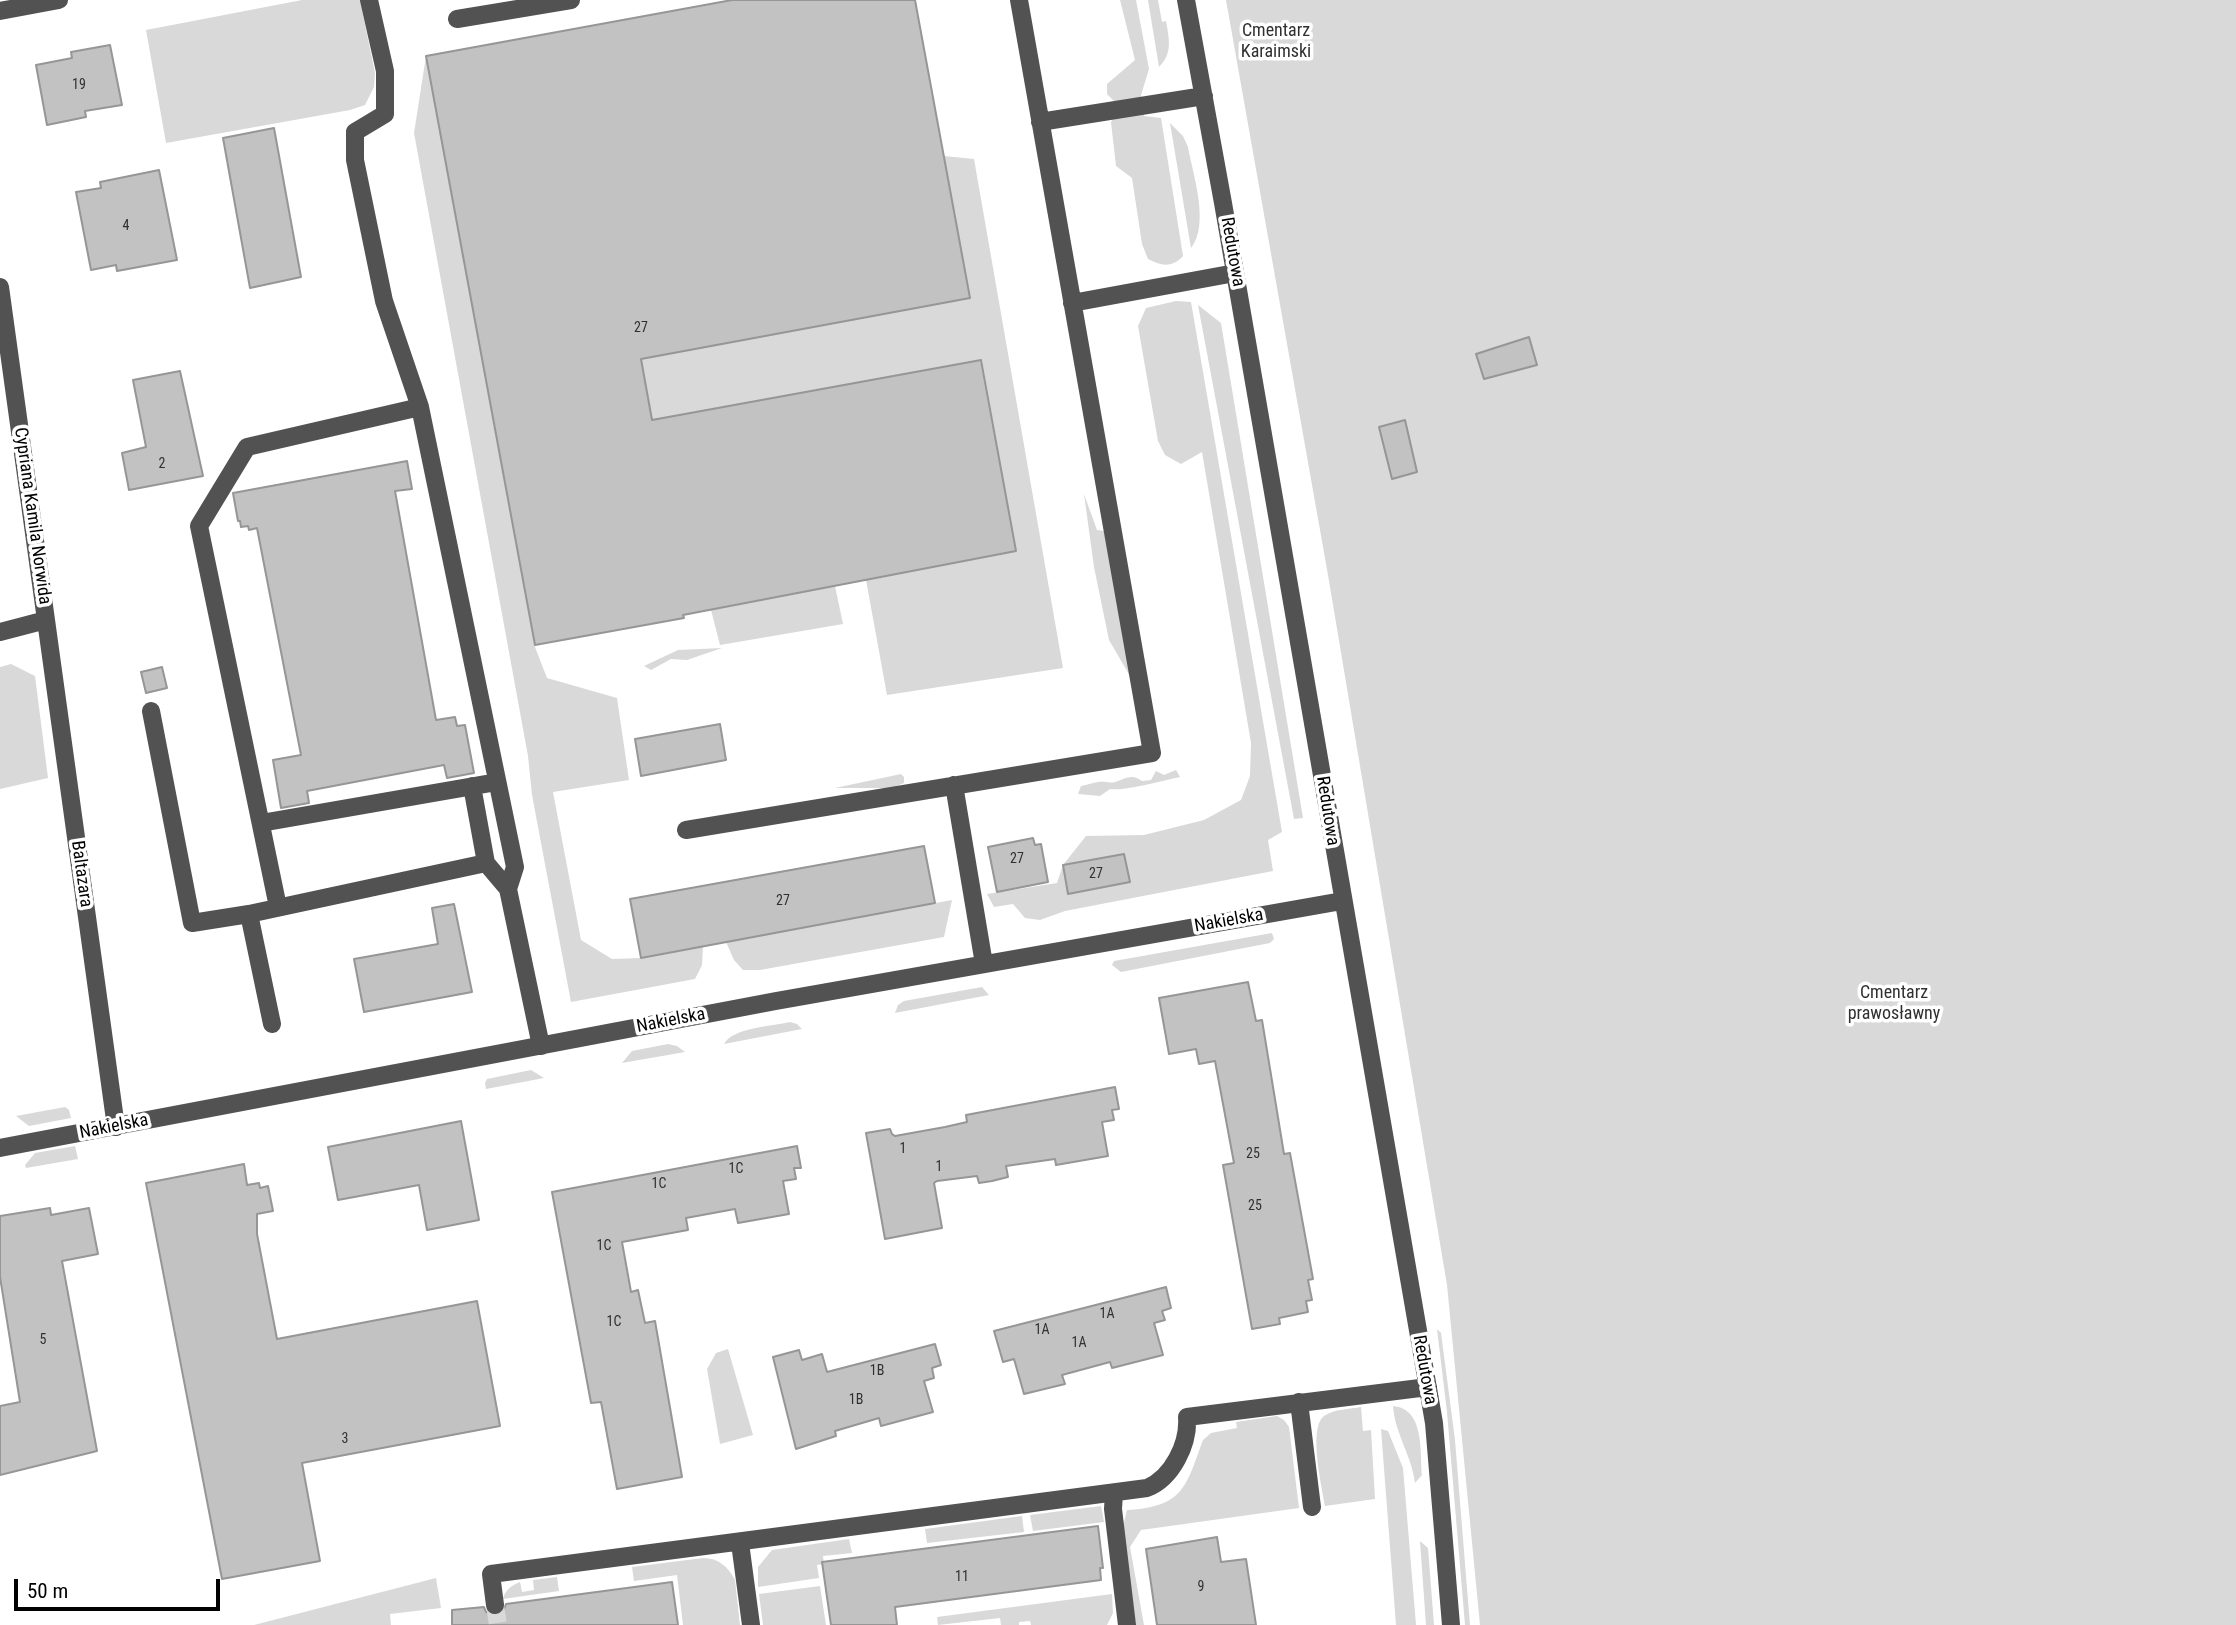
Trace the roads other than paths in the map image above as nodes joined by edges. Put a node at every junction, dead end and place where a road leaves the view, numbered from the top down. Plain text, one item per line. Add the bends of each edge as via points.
1 (59, 0) edge
2 (369, 0) edge
3 (571, 0) edge
4 (1019, 0) edge
5 (1186, 0) edge
6 (0, 11) edge
7 (457, 19) dead end
8 (1204, 96) junction
9 (1041, 122) junction
10 (1235, 273) junction
11 (0, 288) edge
12 (1073, 303) junction
13 (7, 396) edge
14 (420, 407) junction
15 (46, 620) junction
16 (0, 632) edge
17 (151, 710) dead end
18 (497, 782) junction
19 (954, 785) junction
20 (472, 786) junction
21 (261, 823) junction
22 (686, 830) dead end
23 (486, 863) junction
24 (508, 889) junction
25 (1342, 901) junction
26 (278, 907) junction
27 (249, 914) junction
28 (984, 964) junction
29 (272, 1024) dead end
30 (541, 1046) junction
31 (116, 1127) junction
32 (0, 1148) edge
33 (1428, 1387) junction
34 (1299, 1402) junction
35 (1114, 1493) junction
36 (1312, 1507) dead end
37 (740, 1542) junction
38 (495, 1605) tunnel mouth
39 (751, 1625) edge
40 (1127, 1625) edge
41 (1451, 1625) edge

1 - 6 street
2 - 14 street via 385,71 385,114 355,132 355,160 384,300
3 - 7 street
4 - 9 street
5 - 8 street, Redutowa
8 - 9 street
8 - 10 street, Redutowa
9 - 12 street
10 - 12 street
10 - 25 street, Redutowa
11 - 13 street, Cypriana Kamila Norwida
12 - 19 street via 1152,753
13 - 15 street, Cypriana Kamila Norwida
14 - 18 street
14 - 21 street via 247,447 199,526
15 - 16 street
15 - 31 street, Baltazara
17 - 27 street via 192,923
18 - 20 street
18 - 24 street via 515,867
19 - 22 street
19 - 28 street
20 - 21 street
20 - 23 street
21 - 26 street
23 - 24 street
23 - 26 street
24 - 30 street
25 - 28 street, Nakielska
25 - 33 street, Redutowa
26 - 27 street
27 - 29 street
28 - 30 street, Nakielska
30 - 31 street, Nakielska
31 - 32 street, Nakielska
33 - 34 street
33 - 41 street, Redutowa via 1437,1441
34 - 35 street via 1187,1417 1184,1440 1166,1477 1147,1488
34 - 36 street
35 - 37 street
35 - 40 street
37 - 38 street via 491,1574
37 - 39 street

